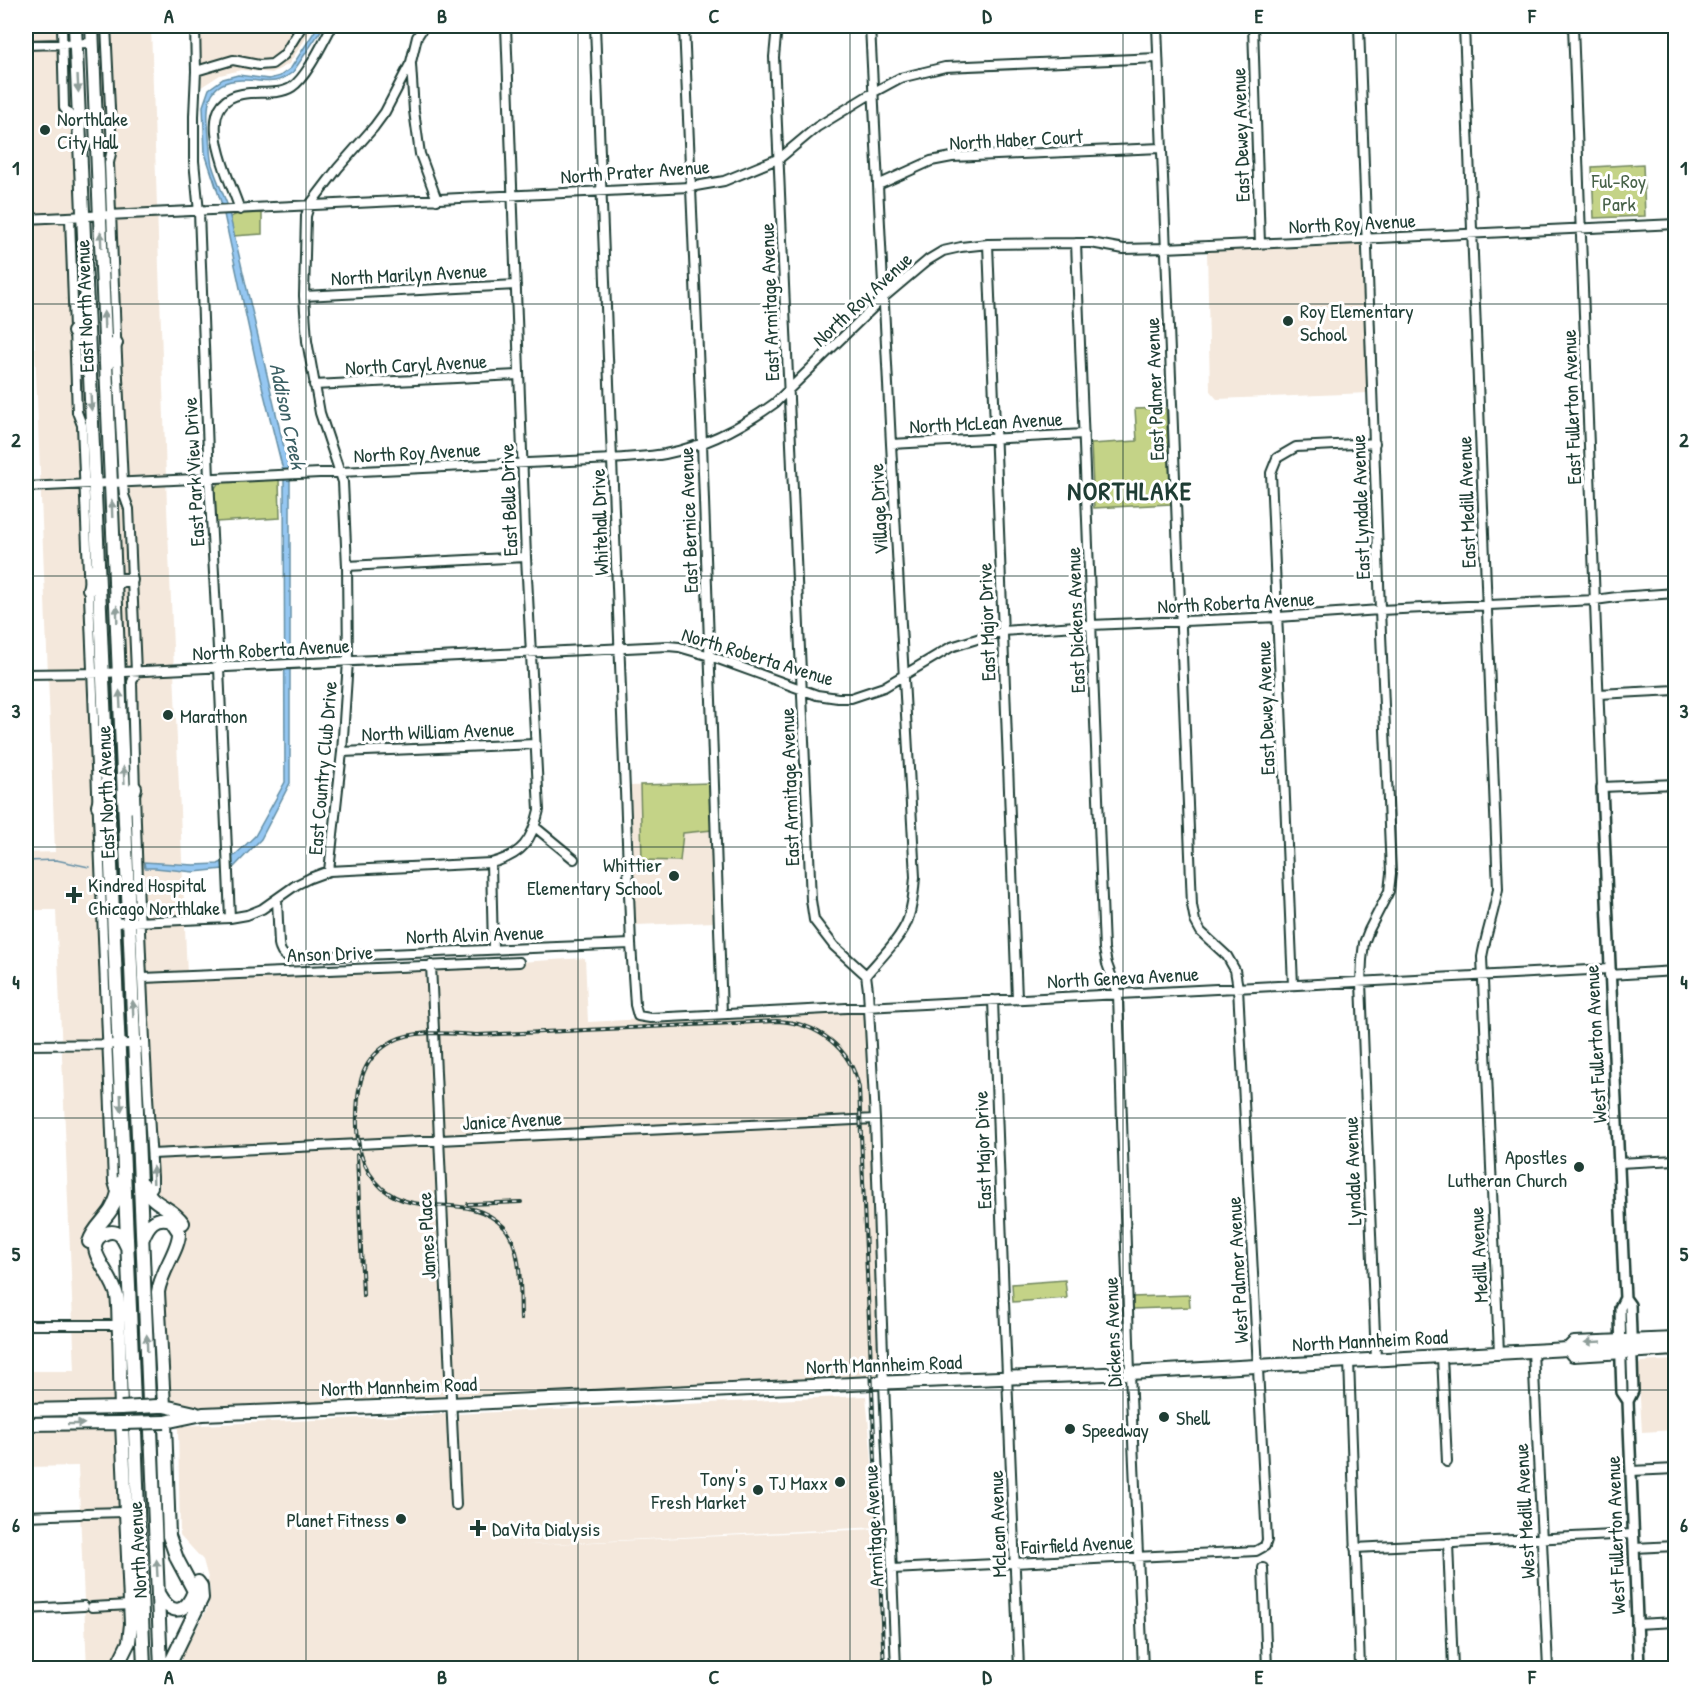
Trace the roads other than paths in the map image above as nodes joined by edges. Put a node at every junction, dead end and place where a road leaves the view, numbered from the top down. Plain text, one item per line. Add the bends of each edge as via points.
1 (62, 26) edge
2 (75, 26) edge
3 (92, 26) edge
4 (106, 26) edge
5 (195, 26) edge
6 (302, 26) edge
7 (332, 26) edge
8 (424, 26) edge
9 (506, 26) edge
10 (595, 26) edge
11 (684, 26) edge
12 (777, 26) edge
13 (870, 26) edge
14 (1157, 26) edge
15 (1253, 26) edge
16 (1359, 26) edge
17 (1464, 26) edge
18 (1573, 26) edge
19 (92, 42) junction
20 (76, 43) junction
21 (63, 44) junction
22 (26, 45) edge
23 (1158, 58) junction
24 (411, 62) junction
25 (196, 71) junction
26 (873, 92) junction
27 (80, 128) junction
28 (1161, 148) junction
29 (780, 159) junction
30 (878, 184) junction
31 (690, 187) junction
32 (602, 192) junction
33 (512, 196) junction
34 (437, 200) junction
35 (309, 206) junction
36 (236, 210) junction
37 (199, 212) junction
38 (105, 216) junction
39 (83, 217) junction
40 (70, 218) junction
41 (26, 219) edge
42 (1676, 224) edge
43 (1581, 229) junction
44 (1472, 233) junction
45 (1367, 238) junction
46 (1076, 243) junction
47 (988, 244) junction
48 (1260, 244) junction
49 (1165, 248) junction
50 (516, 285) junction
51 (304, 296) junction
52 (884, 298) junction
53 (74, 332) junction
54 (88, 332) junction
55 (116, 343) junction
56 (106, 375) junction
57 (519, 375) junction
58 (314, 385) junction
59 (789, 388) junction
60 (1084, 434) junction
61 (995, 439) junction
62 (702, 443) junction
63 (1375, 443) junction
64 (891, 444) junction
65 (613, 459) junction
66 (523, 464) junction
67 (340, 472) junction
68 (209, 479) junction
69 (117, 483) junction
70 (90, 485) junction
71 (26, 487) edge
72 (98, 553) junction
73 (526, 557) junction
74 (347, 566) junction
75 (131, 580) junction
76 (115, 584) junction
77 (89, 589) junction
78 (1676, 593) edge
79 (1595, 600) junction
80 (1486, 605) junction
81 (1380, 610) junction
82 (1278, 617) junction
83 (1181, 621) junction
84 (1091, 625) junction
85 (1004, 631) junction
86 (620, 648) junction
87 (531, 653) junction
88 (710, 656) junction
89 (348, 661) junction
90 (219, 668) junction
91 (136, 672) junction
92 (119, 673) junction
93 (26, 674) edge
94 (98, 674) junction
95 (904, 675) junction
96 (802, 690) junction
97 (1676, 690) edge
98 (1599, 694) junction
99 (536, 744) junction
100 (342, 752) junction
101 (107, 774) junction
102 (1676, 784) edge
103 (1602, 787) junction
104 (135, 788) junction
105 (98, 806) junction
106 (126, 823) junction
107 (535, 827) junction
108 (574, 859) dead end
109 (491, 864) junction
110 (329, 871) junction
111 (277, 899) junction
112 (230, 918) junction
113 (135, 922) junction
114 (108, 924) junction
115 (631, 944) junction
116 (494, 949) junction
117 (519, 962) dead end
118 (431, 965) junction
119 (1676, 971) edge
120 (1609, 972) junction
121 (866, 975) junction
122 (1483, 976) junction
123 (143, 978) junction
124 (1361, 982) junction
125 (1293, 985) junction
126 (1238, 988) junction
127 (1118, 994) junction
128 (1017, 999) junction
129 (993, 1000) junction
130 (870, 1007) junction
131 (722, 1014) junction
132 (638, 1016) joint
133 (113, 1044) junction
134 (140, 1044) junction
135 (26, 1045) edge
136 (875, 1119) junction
137 (439, 1140) junction
138 (152, 1154) junction
139 (1676, 1160) edge
140 (1619, 1163) junction
141 (124, 1169) junction
142 (140, 1175) junction
143 (148, 1194) junction
144 (117, 1195) junction
145 (126, 1208) junction
146 (142, 1208) junction
147 (143, 1239) junction
148 (127, 1248) junction
149 (115, 1288) junction
150 (159, 1304) junction
151 (26, 1325) edge
152 (118, 1325) junction
153 (1676, 1339) edge
154 (1626, 1347) junction
155 (1676, 1349) edge
156 (1533, 1351) junction
157 (1499, 1353) junction
158 (1442, 1356) junction
159 (1376, 1359) junction
160 (1349, 1361) junction
161 (1258, 1366) junction
162 (1130, 1373) junction
163 (1007, 1378) junction
164 (884, 1383) junction
165 (149, 1401) dead end
166 (134, 1402) dead end
167 (451, 1404) junction
168 (164, 1406) junction
169 (121, 1408) junction
170 (26, 1410) edge
171 (202, 1414) junction
172 (165, 1422) junction
173 (122, 1423) junction
174 (26, 1424) edge
175 (151, 1430) dead end
176 (135, 1431) dead end
177 (1447, 1462) dead end
178 (1676, 1469) edge
179 (1631, 1471) junction
180 (456, 1505) dead end
181 (125, 1512) junction
182 (26, 1516) edge
183 (1633, 1534) junction
184 (169, 1536) junction
185 (1541, 1538) junction
186 (1448, 1543) junction
187 (1676, 1546) edge
188 (1263, 1548) joint
189 (1355, 1548) junction
190 (1634, 1548) junction
191 (1138, 1558) junction
192 (1015, 1564) junction
193 (1263, 1568) dead end
194 (892, 1569) junction
195 (158, 1593) junction
196 (130, 1605) junction
197 (26, 1609) edge
198 (1676, 1622) edge
199 (1636, 1624) junction
200 (143, 1641) junction
201 (116, 1668) edge
202 (144, 1668) edge
203 (150, 1668) edge
204 (161, 1668) edge
205 (168, 1668) edge
206 (896, 1668) edge
207 (1019, 1668) edge
208 (1143, 1668) edge
209 (1267, 1668) edge
210 (1360, 1668) edge
211 (1453, 1668) edge
212 (1548, 1668) edge
213 (1639, 1668) edge

1 - 21 street
2 - 20 main road, East North Avenue
3 - 19 main road, East North Avenue
4 - 38 street, East North Avenue via 112,149
5 - 25 street, East Park View Drive
6 - 25 street via 284,55 272,64 233,60
7 - 36 street via 297,84 283,91 232,96 218,112 218,147
8 - 24 street, East Country Club Drive
9 - 33 street, East Belle Drive
10 - 32 street, Whitehall Drive
11 - 31 street, East Bernice Avenue
12 - 29 street, East Armitage Avenue via 774,57
13 - 26 street, Village Drive
14 - 23 street, East Palmer Avenue
15 - 48 street, East Dewey Avenue
16 - 45 street, East Lyndale Avenue
17 - 44 street, East Medill Avenue
18 - 43 street, East Fullerton Avenue
19 - 20 street
19 - 38 main road, East North Avenue
20 - 21 street
20 -> 27 main road, East North Avenue
21 - 22 street
21 - 27 street via 64,108
23 - 26 street, North Prater Avenue via 945,66 900,78
23 - 28 street, East Palmer Avenue
24 - 34 street via 420,154
24 - 35 street, East Country Club Drive via 374,127
25 - 37 street, East Park View Drive via 194,161
26 - 29 street, North Prater Avenue via 818,127
26 - 30 street, Village Drive
27 - 39 main road, East North Avenue
28 - 30 street, North Haber Court via 952,157 932,161
28 - 49 street, East Palmer Avenue
29 - 31 street, North Prater Avenue via 724,181
29 - 59 street, East Armitage Avenue
30 - 52 street, Village Drive
31 - 32 street, North Prater Avenue
31 - 62 street, East Bernice Avenue
32 - 33 street, North Prater Avenue
32 - 65 street, Whitehall Drive
33 - 34 street, North Prater Avenue
33 - 50 street, East Belle Drive
34 - 35 street, North Prater Avenue
35 - 36 street, North Prater Avenue
35 - 51 street, East Country Club Drive
36 - 37 street, North Prater Avenue
37 - 38 street, North Prater Avenue
37 - 68 street, East Park View Drive
38 - 39 street, North Prater Avenue
38 - 55 street, East North Avenue
56 -> 38 main road, East North Avenue
39 - 40 street, North Prater Avenue
39 - 54 main road, East North Avenue
40 - 41 street, North Prater Avenue
40 - 53 street, East North Avenue
42 - 43 street, North Roy Avenue
43 - 44 street, North Roy Avenue
43 - 79 street, East Fullerton Avenue
44 - 45 street, North Roy Avenue
44 - 80 street, East Medill Avenue
45 - 48 street, North Roy Avenue
45 - 63 street, East Lyndale Avenue
46 - 47 street, North Roy Avenue
46 - 49 street, North Roy Avenue via 1124,249
46 - 60 street, East Dickens Avenue
47 - 52 street, North Roy Avenue via 942,252
47 - 61 street, East Major Drive
48 - 49 street, North Roy Avenue
49 - 83 street, East Palmer Avenue
50 - 51 street, North Marilyn Avenue
50 - 57 street, East Belle Drive
51 - 58 street, East Country Club Drive
52 - 59 street, North Roy Avenue
52 - 64 street, Village Drive
53 - 54 main road
53 - 70 street, East North Avenue via 77,412
54 -> 70 main road, East North Avenue
55 - 56 main road
55 - 69 street, East North Avenue
56 - 69 main road, East North Avenue
57 - 58 street, North Caryl Avenue
57 - 66 street, East Belle Drive
58 - 67 street, East Country Club Drive
59 - 62 street, North Roy Avenue via 756,417
59 - 96 street, East Armitage Avenue
60 - 61 street, North McLean Avenue
60 - 84 street, East Dickens Avenue
61 - 64 street, North McLean Avenue
61 - 85 street, East Major Drive
62 - 65 street, North Roy Avenue via 665,454
62 - 88 street, East Bernice Avenue
63 - 81 street, East Lyndale Avenue
63 - 82 street, East Dewey Avenue via 1296,447 1277,458 1270,482
64 - 95 street, Village Drive
65 - 66 street, North Roy Avenue
65 - 86 street, Whitehall Drive
66 - 67 street, North Roy Avenue
66 - 73 street, East Belle Drive
67 - 68 street, North Roy Avenue
67 - 74 street, East Country Club Drive
68 - 69 street, North Roy Avenue
68 - 90 street, East Park View Drive
69 - 70 street, North Roy Avenue
69 - 75 street, East North Avenue via 129,509
76 -> 69 main road, East North Avenue
70 - 71 street, North Roy Avenue
70 - 72 main road, East North Avenue
70 - 77 street, East North Avenue
72 - 77 main road
72 - 94 main road, East North Avenue
73 - 74 street
73 - 87 street, East Belle Drive
74 - 89 street, East Country Club Drive
75 - 76 main road
75 - 91 street, East North Avenue
92 -> 76 main road, East North Avenue
77 - 94 street, East North Avenue
78 - 79 street, North Roberta Avenue
79 - 80 street, North Roberta Avenue
79 - 98 street, East Fullerton Avenue
80 - 81 street, North Roberta Avenue
80 - 122 street, East Medill Avenue via 1498,889 1484,944
81 - 82 street, North Roberta Avenue
81 - 124 street, East Lyndale Avenue via 1392,873 1389,891 1364,943
82 - 83 street, North Roberta Avenue
82 - 125 street, East Dewey Avenue
83 - 84 street, North Roberta Avenue
83 - 126 street, East Palmer Avenue via 1192,905 1202,932 1227,956 1235,970
84 - 85 street, North Roberta Avenue
84 - 127 street, East Dickens Avenue via 1104,949
85 - 95 street, North Roberta Avenue via 951,647
85 - 128 street, East Major Drive
86 - 87 street, North Roberta Avenue
86 - 88 street, North Roberta Avenue via 668,646
86 - 115 street, Whitehall Drive
87 - 89 street, North Roberta Avenue
87 - 99 street, East Belle Drive
88 - 96 street, North Roberta Avenue
88 - 131 street, East Bernice Avenue
89 - 90 street, North Roberta Avenue
89 - 100 street, East Country Club Drive
90 - 91 street, North Roberta Avenue
90 - 112 street, East Park View Drive
91 - 92 street, North Roberta Avenue
91 - 104 street, East North Avenue via 132,682
92 - 94 street, North Roberta Avenue
106 -> 92 main road, East North Avenue
93 - 94 street, North Roberta Avenue
94 - 101 main road, East North Avenue
94 - 105 street, East North Avenue
95 - 96 street, North Roberta Avenue via 884,687 851,698
95 - 121 street, Village Drive via 914,900 899,936
96 - 121 street, East Armitage Avenue via 814,920 834,946
97 - 98 street
98 - 103 street, East Fullerton Avenue
99 - 100 street, North William Avenue
99 - 107 street, East Belle Drive via 539,810
100 - 110 street, East Country Club Drive
101 - 105 main road
101 - 114 main road, East North Avenue via 112,880
102 - 103 street
103 - 120 street, West Fullerton Avenue
104 - 106 main road
104 - 113 street, East North Avenue
105 - 114 street, East North Avenue
106 - 113 main road, East North Avenue via 128,880
107 - 108 street
107 - 109 street, East Belle Drive via 519,851
109 - 110 street
109 - 116 street
110 - 111 street via 309,878
111 - 112 street via 262,909
111 - 116 street, North Alvin Avenue via 280,951 294,959
112 - 113 street
113 - 114 street
113 - 123 street, East North Avenue
134 -> 113 main road, East North Avenue
114 - 133 main road, East North Avenue
115 - 116 street, North Alvin Avenue
115 - 132 street, Whitehall Drive
117 - 118 street, Anson Drive
118 - 123 street, Anson Drive
118 - 137 street, James Place
119 - 120 street, North Geneva Avenue
120 - 122 street, North Geneva Avenue
120 - 140 street, West Fullerton Avenue
121 - 130 street
122 - 124 street, North Geneva Avenue
122 - 157 street, Medill Avenue
123 - 134 street, East North Avenue
124 - 125 street, North Geneva Avenue
124 - 159 street, Lyndale Avenue
125 - 126 street, North Geneva Avenue
126 - 127 street, North Geneva Avenue
126 - 161 street, West Palmer Avenue
127 - 128 street, North Geneva Avenue
127 - 162 street, Dickens Avenue
128 - 129 street, North Geneva Avenue
129 - 130 street, North Geneva Avenue
129 - 163 street, East Major Drive
130 - 131 street, North Geneva Avenue
130 - 136 street
131 - 132 street, North Geneva Avenue
133 - 134 street
133 - 135 street
133 -> 141 main road, East North Avenue
133 - 144 street, East North Avenue via 113,1182
134 - 138 street, East North Avenue
134 - 142 main road, East North Avenue
136 - 137 street, Janice Avenue
136 - 164 street
137 - 138 street, Janice Avenue
137 - 167 street, James Place
143 -> 138 street, East North Avenue via 153,1187
139 - 140 street
140 - 154 street, West Fullerton Avenue via 1625,1298 1620,1308
141 - 144 main road
141 - 145 main road, East North Avenue
142 - 143 main road
142 - 146 main road, East North Avenue
143 - 146 street, East North Avenue
143 - 150 main road via 181,1219 186,1233 183,1250 165,1280
144 - 145 street
144 - 149 main road via 113,1208 91,1236 89,1246 91,1257
145 - 148 main road, East North Avenue
146 - 147 main road
147 - 150 main road via 152,1222 162,1218 171,1220 179,1232 178,1244 160,1280
165 -> 147 main road
148 - 149 main road via 119,1235 112,1232 96,1240 96,1252
148 - 166 main road, East North Avenue
149 - 152 main road
150 - 168 main road
151 - 152 street
152 - 169 main road
153 - 154 main road, North Mannheim Road
154 - 155 main road, North Mannheim Road
154 - 156 main road, North Mannheim Road via 1573,1354 1568,1349
154 - 179 street, West Fullerton Avenue via 1632,1391 1628,1401
156 - 157 main road, North Mannheim Road
156 - 185 street, West Medill Avenue
157 - 158 main road, North Mannheim Road
158 - 159 main road, North Mannheim Road
158 - 177 street
159 - 160 main road, North Mannheim Road
160 - 161 main road, North Mannheim Road
160 - 189 street
161 - 162 main road, North Mannheim Road
161 - 188 street, West Palmer Avenue via 1267,1540
162 - 163 main road, North Mannheim Road
162 - 191 street, Dickens Avenue
163 - 164 main road, North Mannheim Road
163 - 192 street, McLean Avenue
164 - 167 main road, North Mannheim Road
164 - 194 street, Armitage Avenue
167 - 171 main road, North Mannheim Road
167 - 180 street, James Place
168 - 169 main road, North Mannheim Road, bridge
168 - 171 main road, North Mannheim Road
169 - 170 main road, North Mannheim Road
171 - 172 main road, North Mannheim Road
172 - 173 main road, North Mannheim Road, bridge
172 - 184 main road
174 -> 173 main road, North Mannheim Road
173 - 181 main road
195 -> 175 main road, North Avenue
176 - 200 main road, North Avenue
178 - 179 street
179 - 183 street, West Fullerton Avenue
181 - 182 street
181 - 196 main road
183 - 185 street
183 - 190 street, West Fullerton Avenue
184 - 195 main road via 194,1591 190,1603 180,1610 164,1604
184 - 205 main road via 201,1586 202,1598
185 - 186 street
185 - 212 street, West Medill Avenue
186 - 189 street
186 - 211 street
187 - 190 street
188 - 191 street, Fairfield Avenue
189 - 210 street
190 - 199 street, West Fullerton Avenue
191 - 192 street, Fairfield Avenue
191 - 208 street, Dickens Avenue
192 - 194 street, Fairfield Avenue
192 - 207 street, McLean Avenue
193 - 209 street
194 - 206 street, Armitage Avenue
195 - 204 main road, North Avenue
196 - 197 street
196 - 201 main road via 129,1642
198 - 199 street
199 - 213 street, West Fullerton Avenue
200 - 202 main road, North Avenue
200 - 203 main road

